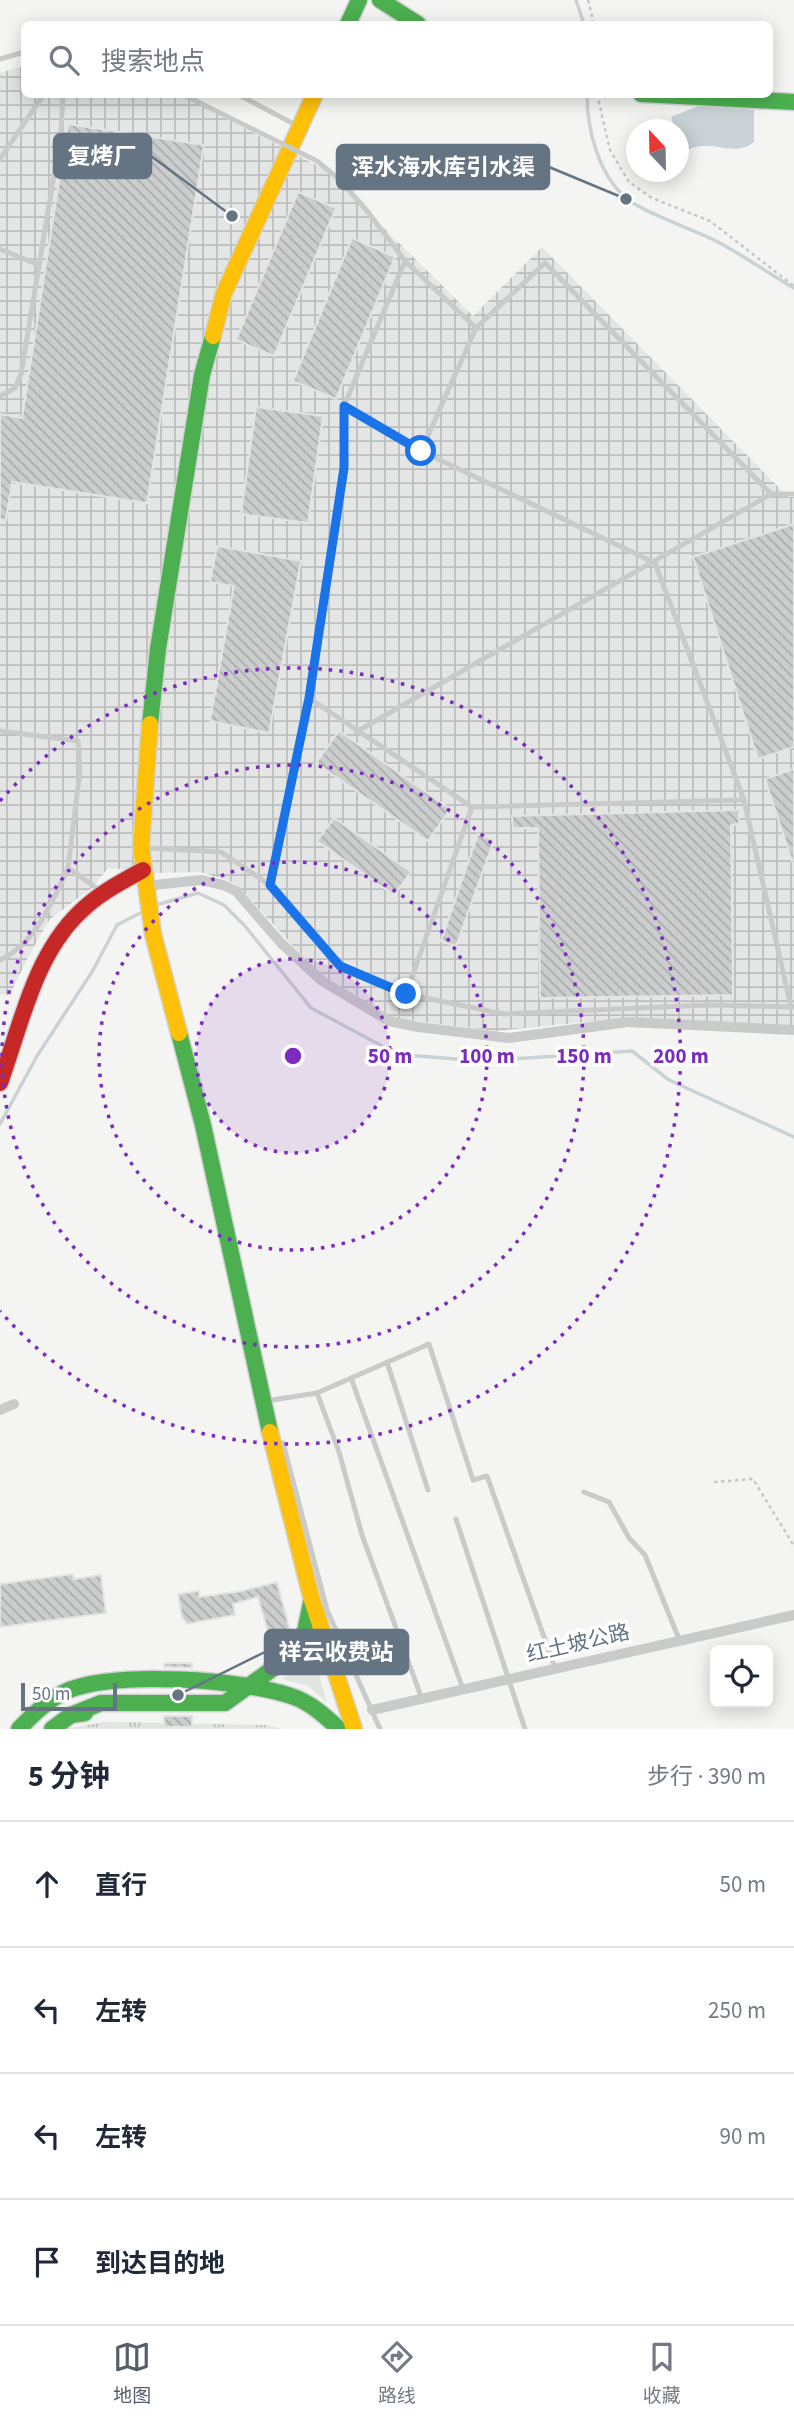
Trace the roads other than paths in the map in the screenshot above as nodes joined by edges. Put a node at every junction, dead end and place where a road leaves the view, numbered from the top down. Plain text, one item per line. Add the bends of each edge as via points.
1 (359, 0) edge
2 (380, 0) edge
3 (349, 21) edge
4 (413, 21) edge
5 (21, 53) edge
6 (0, 59) edge
7 (41, 98) edge
8 (63, 98) edge
9 (190, 98) edge
10 (245, 98) edge
11 (313, 98) edge
12 (718, 98) edge
13 (794, 102) edge
14 (300, 127) junction
15 (0, 159) edge
16 (0, 249) edge
17 (405, 261) junction
18 (39, 265) junction
19 (476, 328) junction
20 (0, 396) edge
21 (344, 406) junction
22 (421, 451) junction
23 (771, 494) junction
24 (794, 494) edge
25 (655, 563) junction
26 (309, 698) junction
27 (0, 730) edge
28 (356, 732) junction
29 (744, 800) junction
30 (472, 807) junction
31 (141, 848) junction
32 (68, 868) junction
33 (143, 870) junction
34 (270, 885) junction
35 (104, 893) junction
36 (146, 893) junction
37 (0, 960) edge
38 (406, 994) junction
39 (793, 1007) edge
40 (794, 1030) edge
41 (0, 1083) edge
42 (387, 1362) junction
43 (351, 1378) junction
44 (317, 1393) junction
45 (266, 1398) junction
46 (14, 1404) dead end
47 (0, 1410) edge
48 (275, 1413) dead end
49 (282, 1439) dead end
50 (428, 1490) dead end
51 (584, 1492) dead end
52 (456, 1519) dead end
53 (312, 1600) junction
54 (794, 1615) edge
55 (679, 1639) junction
56 (555, 1668) junction
57 (511, 1678) junction
58 (247, 1686) junction
59 (463, 1689) junction
60 (69, 1690) junction
61 (177, 1693) junction
62 (422, 1699) junction
63 (372, 1710) junction
64 (19, 1729) edge
65 (52, 1729) edge
66 (339, 1729) edge
67 (354, 1729) edge
68 (380, 1729) edge
69 (525, 1729) edge

1 - 3 main road
2 - 4 main road
5 - 6 lane
7 - 15 lane
8 - 18 lane
9 - 17 lane, bridge via 317,161 340,180
10 - 14 lane
11 - 14 main road
12 - 13 main road
14 - 31 main road via 224,293 202,375 158,649
16 - 18 lane
17 - 19 lane
17 - 21 lane
18 - 20 lane via 21,374 15,388
19 - 22 lane
19 - 23 lane via 545,263
21 - 22 lane
21 - 26 lane via 344,468
22 - 25 lane
23 - 24 lane
23 - 25 lane
25 - 28 lane
25 - 29 lane
26 - 28 lane
26 - 34 lane
27 - 32 lane via 78,741 80,770
28 - 30 lane
29 - 30 lane
29 - 39 lane
30 - 38 lane
31 - 33 main road
31 - 34 lane via 221,852
32 - 35 lane
32 - 37 lane via 31,934
33 - 35 main road
33 - 36 main road
34 - 38 lane via 340,966
35 - 41 main road via 64,926 47,951
36 - 40 street via 201,880 223,884 236,891 322,981 389,1021 509,1038 628,1022
36 - 45 main road
38 - 39 lane via 504,1014 707,1005
42 - 43 lane
42 - 50 lane
42 - 56 lane via 429,1344 474,1480 486,1476
43 - 44 lane
43 - 59 lane
44 - 45 lane
44 - 62 lane via 362,1535
45 - 48 lane
45 - 53 main road
46 - 47 street
49 - 63 lane via 327,1610
51 - 55 lane via 609,1502 629,1538 645,1555
52 - 57 lane
53 - 58 main road via 298,1648
53 - 67 main road
54 - 55 street, 红土坡公路
55 - 56 street, 红土坡公路
56 - 57 street, 红土坡公路
57 - 59 street, 红土坡公路
57 - 69 lane
58 - 61 main road via 225,1703
58 - 61 main road via 225,1672
58 - 66 main road via 300,1700
59 - 62 street, 红土坡公路
60 - 61 main road
60 - 61 main road via 110,1673
60 - 64 main road
61 - 65 main road via 101,1703
62 - 63 street, 红土坡公路
63 - 68 lane

